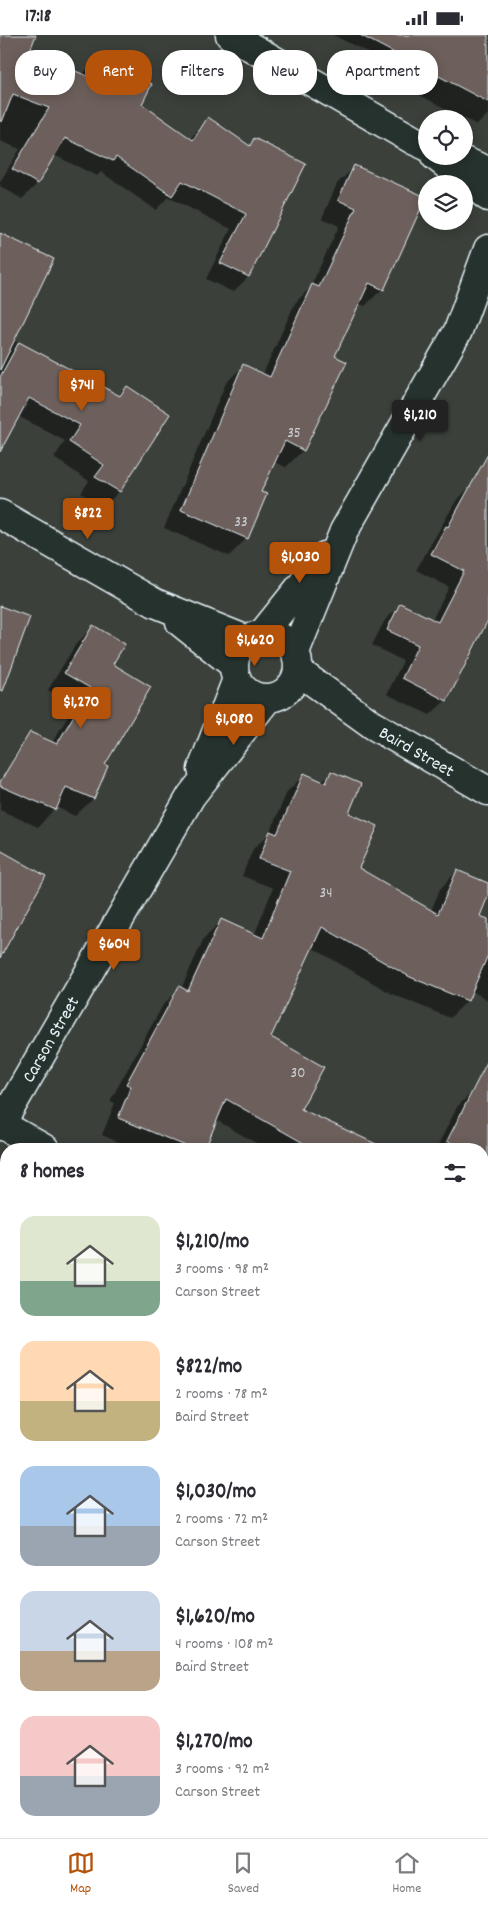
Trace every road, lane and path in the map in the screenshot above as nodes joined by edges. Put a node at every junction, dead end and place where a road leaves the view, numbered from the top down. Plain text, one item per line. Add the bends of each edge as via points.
1 (230, 35) edge
2 (418, 143) edge
3 (448, 165) edge
4 (473, 165) edge
5 (488, 171) edge
6 (488, 197) edge
7 (488, 249) edge
8 (488, 296) edge
9 (458, 331) junction
10 (0, 514) edge
11 (344, 531) junction
12 (155, 603) junction
13 (255, 637) junction
14 (235, 672) junction
15 (287, 678) junction
16 (488, 791) edge
17 (191, 796) junction
18 (1, 1125) edge
19 (34, 1143) edge

1 - 2 street
3 - 6 street
4 - 5 street
7 - 9 street, Carson Street
8 - 9 street, Carson Street
9 - 11 street, Carson Street
10 - 12 street
11 - 13 street, Carson Street
11 - 15 street, Carson Street
12 - 13 street
12 - 14 street
13 - 14 street via 240,647
13 - 15 street via 273,634 290,644
14 - 15 street via 242,687 258,697
14 - 17 street, Carson Street
15 - 16 street, Baird Street
15 - 17 street, Carson Street
17 - 18 street, Carson Street
18 - 19 street

